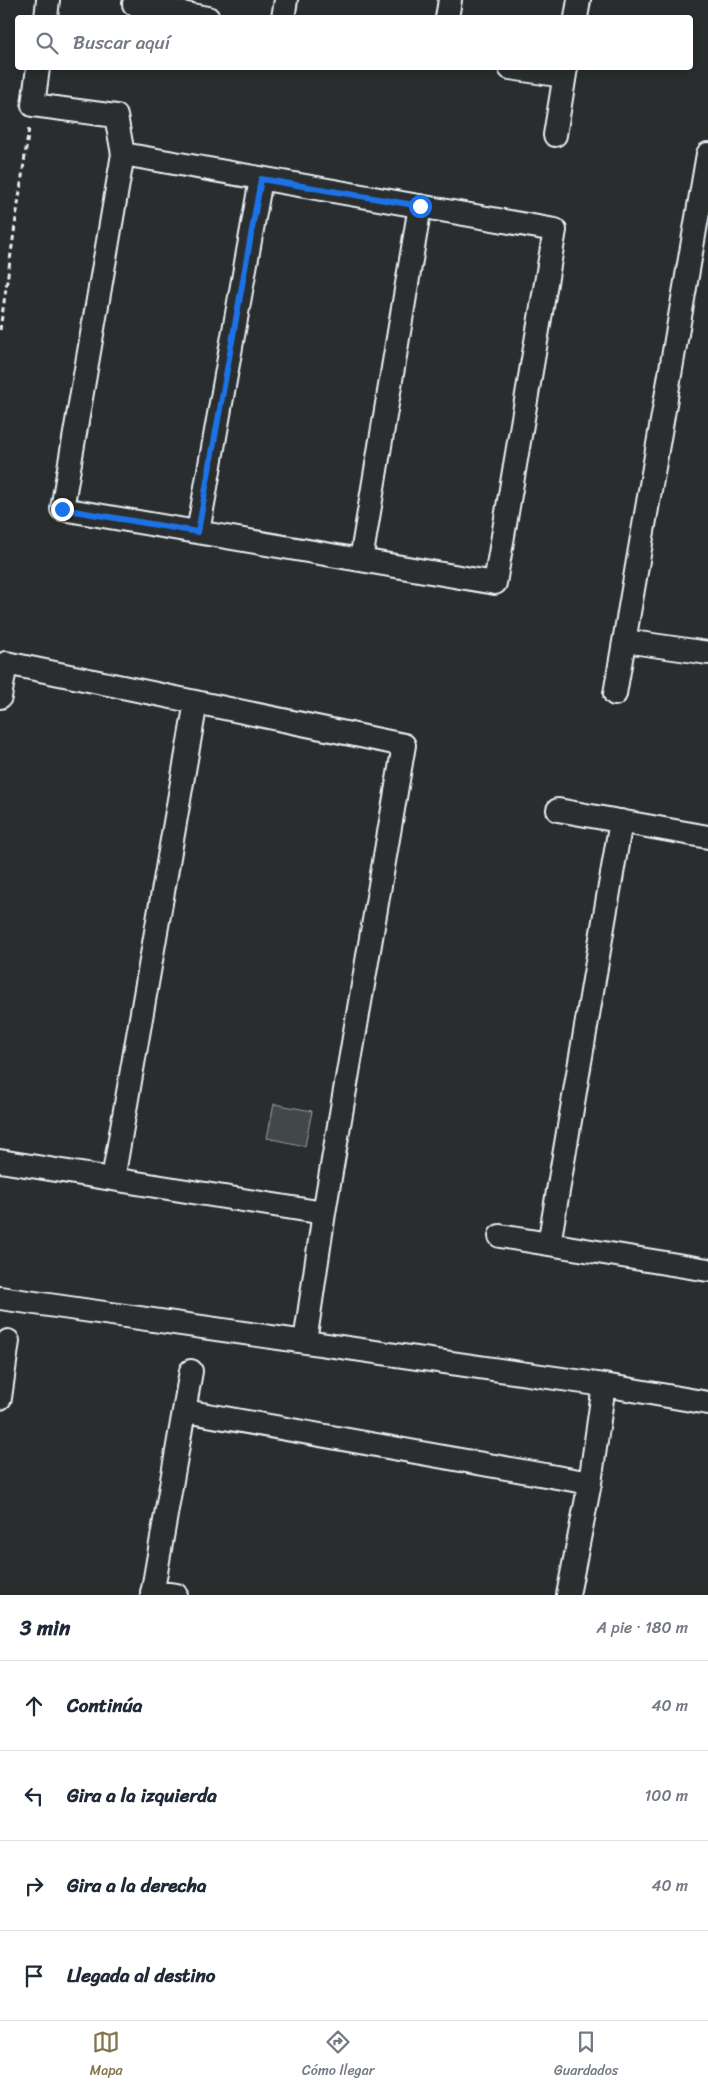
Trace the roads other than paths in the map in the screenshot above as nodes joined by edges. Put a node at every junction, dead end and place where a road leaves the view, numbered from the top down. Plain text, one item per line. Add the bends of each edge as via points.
1 (48, 0) edge
2 (135, 0) edge
3 (286, 0) edge
4 (450, 0) edge
5 (579, 0) edge
6 (46, 15) edge
7 (192, 15) edge
8 (284, 15) edge
9 (448, 15) edge
10 (576, 15) edge
11 (38, 70) edge
12 (538, 70) edge
13 (565, 72) edge
14 (555, 135) dead end
15 (123, 154) junction
16 (708, 154) edge
17 (261, 179) junction
18 (420, 206) junction
19 (198, 532) junction
20 (361, 560) junction
21 (625, 640) junction
22 (708, 653) edge
23 (615, 694) dead end
24 (0, 697) edge
25 (196, 702) junction
26 (558, 810) dead end
27 (620, 821) junction
28 (708, 837) edge
29 (0, 1161) edge
30 (113, 1179) junction
31 (324, 1213) junction
32 (500, 1236) dead end
33 (549, 1244) junction
34 (708, 1270) edge
35 (0, 1298) edge
36 (8, 1340) dead end
37 (305, 1342) junction
38 (191, 1371) dead end
39 (604, 1385) junction
40 (0, 1398) edge
41 (708, 1403) edge
42 (185, 1411) junction
43 (590, 1483) junction
44 (152, 1593) edge
45 (176, 1595) edge
46 (568, 1595) edge

1 - 6 street
2 - 7 street via 134,4
3 - 8 street
4 - 9 street
5 - 10 street
11 - 15 street via 33,105 116,116
12 - 13 street
13 - 14 street
15 - 17 street
15 - 19 street via 62,509
16 - 21 street
17 - 18 street
17 - 19 street
18 - 20 street
18 - 20 street via 555,230 495,583
19 - 20 street
21 - 22 street
21 - 23 street
24 - 25 street via 6,663
25 - 30 street
25 - 31 street via 404,745
26 - 27 street
27 - 28 street
27 - 33 street
29 - 30 street
30 - 31 street
31 - 37 street
32 - 33 street
33 - 34 street
35 - 37 street
36 - 40 street
37 - 39 street
38 - 42 street
39 - 41 street
39 - 43 street
42 - 43 street
42 - 44 street
43 - 46 street
44 - 45 street

